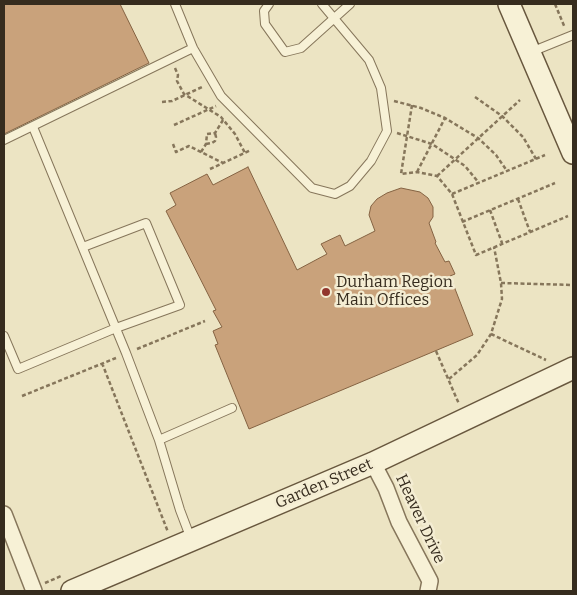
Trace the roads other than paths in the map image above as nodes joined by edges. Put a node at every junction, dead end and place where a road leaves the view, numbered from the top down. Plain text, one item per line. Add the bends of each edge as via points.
1 (176, 4) edge
2 (269, 4) edge
3 (322, 4) edge
4 (350, 4) edge
5 (509, 4) edge
6 (333, 18) junction
7 (573, 35) edge
8 (192, 48) junction
9 (530, 53) junction
10 (33, 127) junction
11 (4, 140) edge
12 (573, 153) edge
13 (83, 247) junction
14 (116, 328) junction
15 (4, 336) edge
16 (563, 366) edge
17 (232, 408) dead end
18 (159, 440) junction
19 (373, 463) junction
20 (4, 514) edge
21 (183, 544) junction
22 (34, 591) edge
23 (72, 591) edge
24 (428, 591) edge

1 - 8 lane
2 - 6 lane via 264,10 264,24 285,52 301,48
3 - 6 lane
4 - 6 lane
5 - 9 street
6 - 8 lane via 369,60 381,88 387,131 371,161 350,186 335,194 312,188 226,101
7 - 9 lane
8 - 10 lane
9 - 12 street
10 - 11 lane
10 - 13 lane
13 - 14 lane
13 - 14 lane via 146,223 180,305
14 - 15 lane via 18,369
14 - 18 lane
16 - 19 street, Garden Street
17 - 18 lane
18 - 21 lane via 180,510
19 - 21 street, Garden Street
19 - 24 street, Heaver Drive via 430,582
20 - 22 street
21 - 23 street, Garden Street

